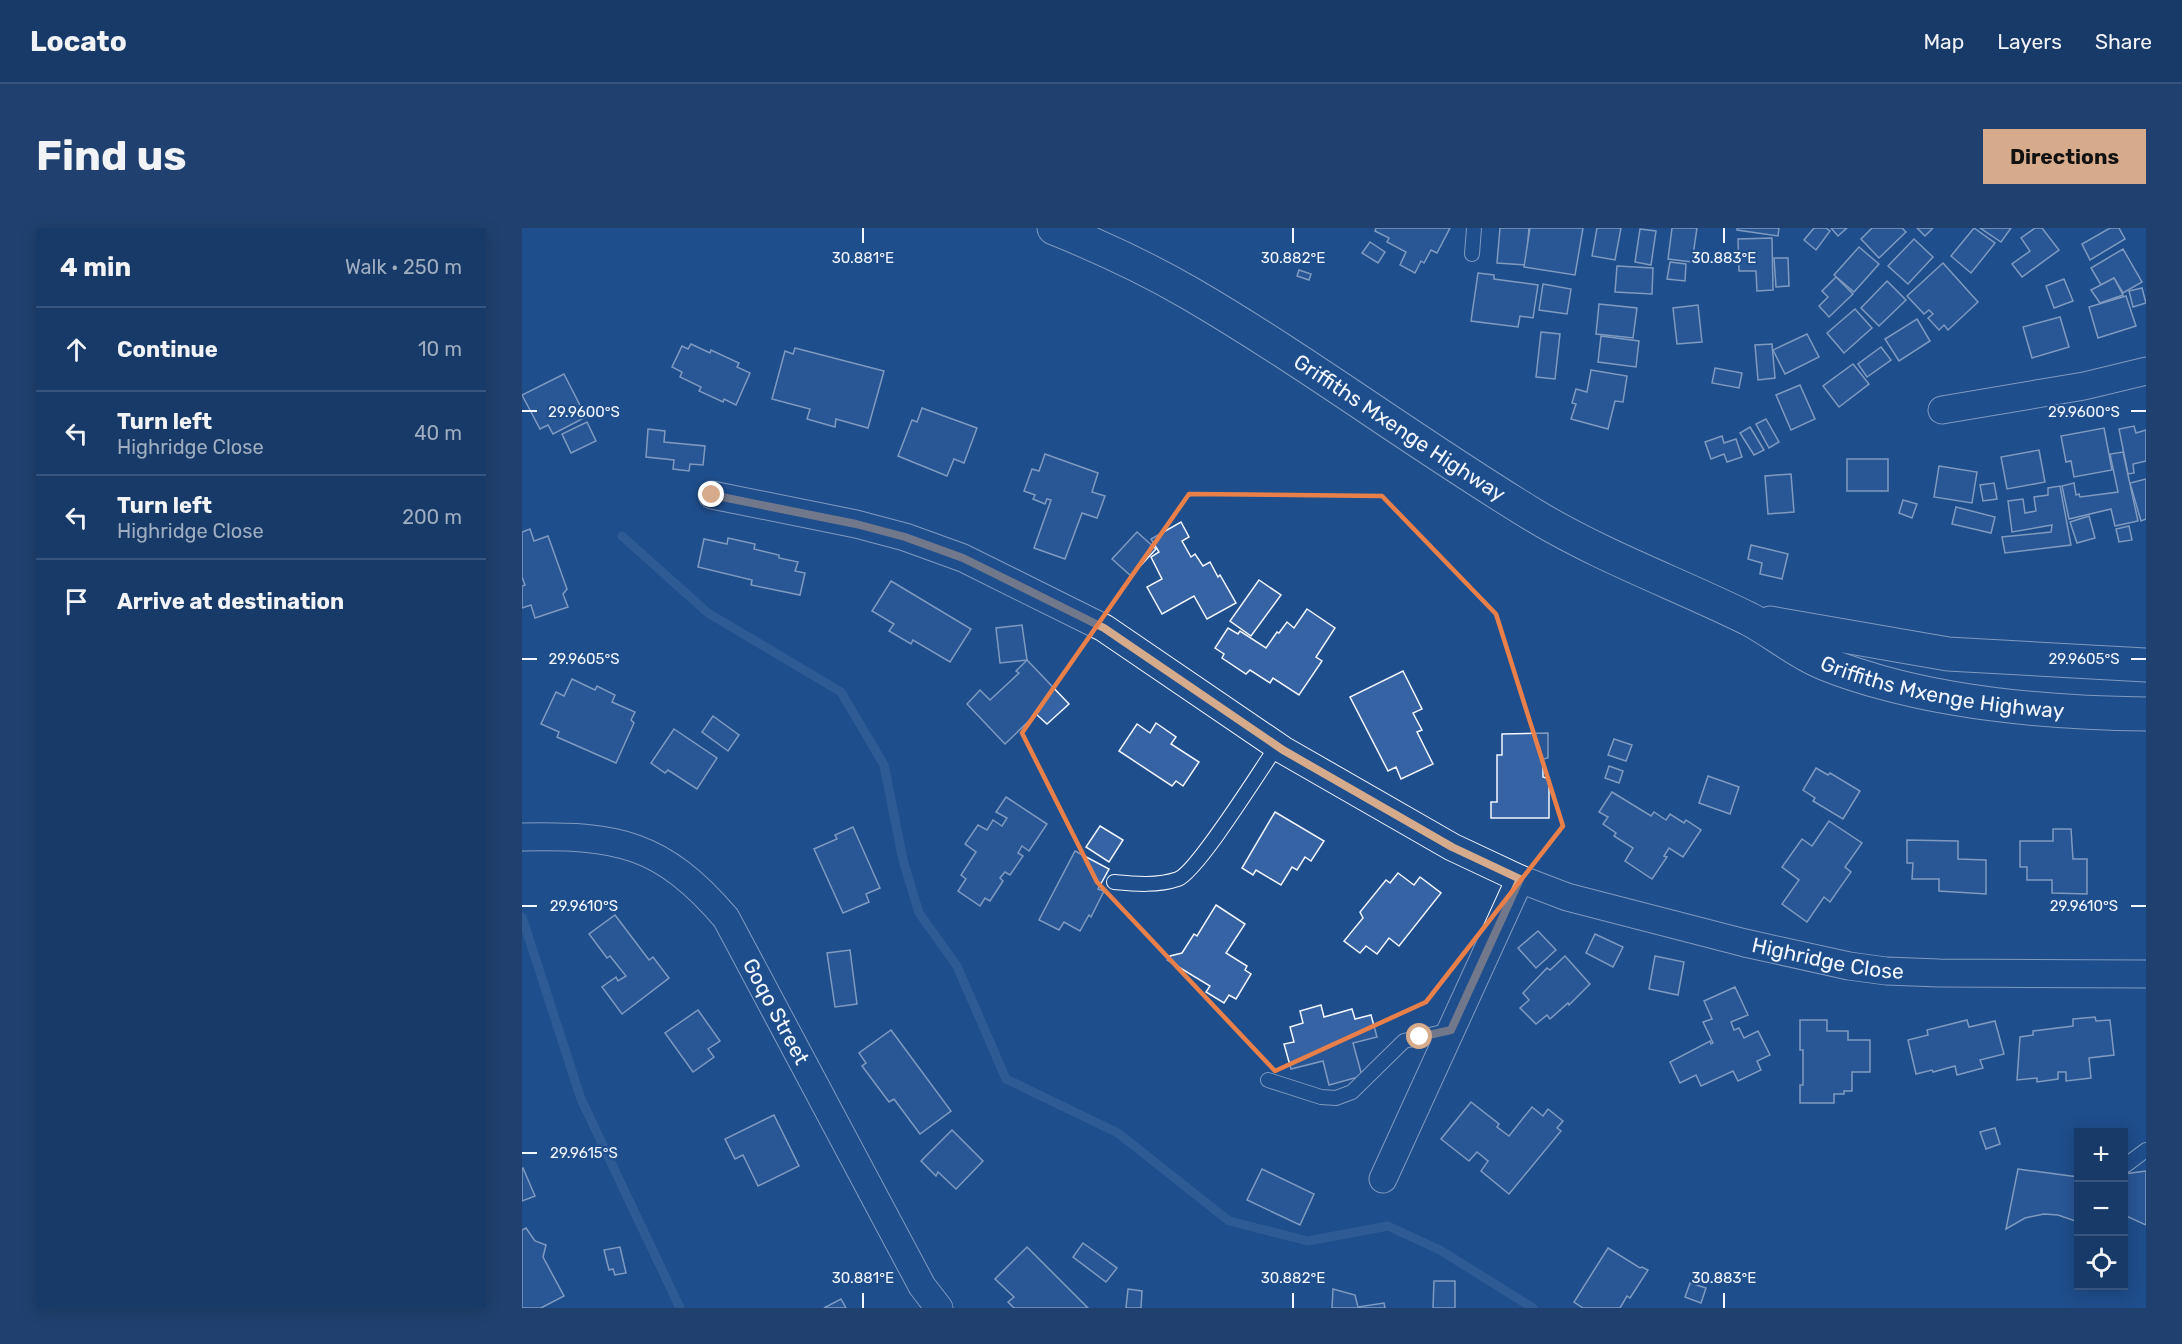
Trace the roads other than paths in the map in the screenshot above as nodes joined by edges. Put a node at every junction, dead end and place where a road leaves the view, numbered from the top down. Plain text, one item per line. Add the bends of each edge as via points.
1 (1054, 228) edge
2 (1474, 228) edge
3 (1472, 254) dead end
4 (2146, 371) edge
5 (1942, 410) dead end
6 (712, 495) dead end
7 (1750, 620) junction
8 (2146, 665) edge
9 (2146, 714) edge
10 (1277, 746) junction
11 (522, 837) edge
12 (1520, 879) junction
13 (1114, 882) dead end
14 (2146, 974) edge
15 (1451, 1030) junction
16 (1268, 1080) dead end
17 (2146, 1150) edge
18 (2128, 1164) edge
19 (1383, 1179) dead end
20 (939, 1308) edge

1 - 7 street, Griffiths Mxenge Highway via 1189,293 1537,517 1629,566
2 - 3 lane
4 - 5 street via 2084,386
6 - 10 street, Highridge Close via 866,527 963,558 1104,628
7 - 8 street, Griffiths Mxenge Highway via 1948,654
7 - 9 street, Griffiths Mxenge Highway via 1816,660 1881,682 2018,707
10 - 12 street, Highridge Close via 1452,847
10 - 13 lane via 1193,867 1180,878 1140,884
11 - 20 street, Goqo Street via 603,839 644,850 704,892 726,918 922,1286
12 - 14 street, Highridge Close via 1621,912 1849,966 1939,973
12 - 15 street
15 - 16 lane via 1404,1041 1352,1092 1336,1098
15 - 19 street
17 - 18 lane

